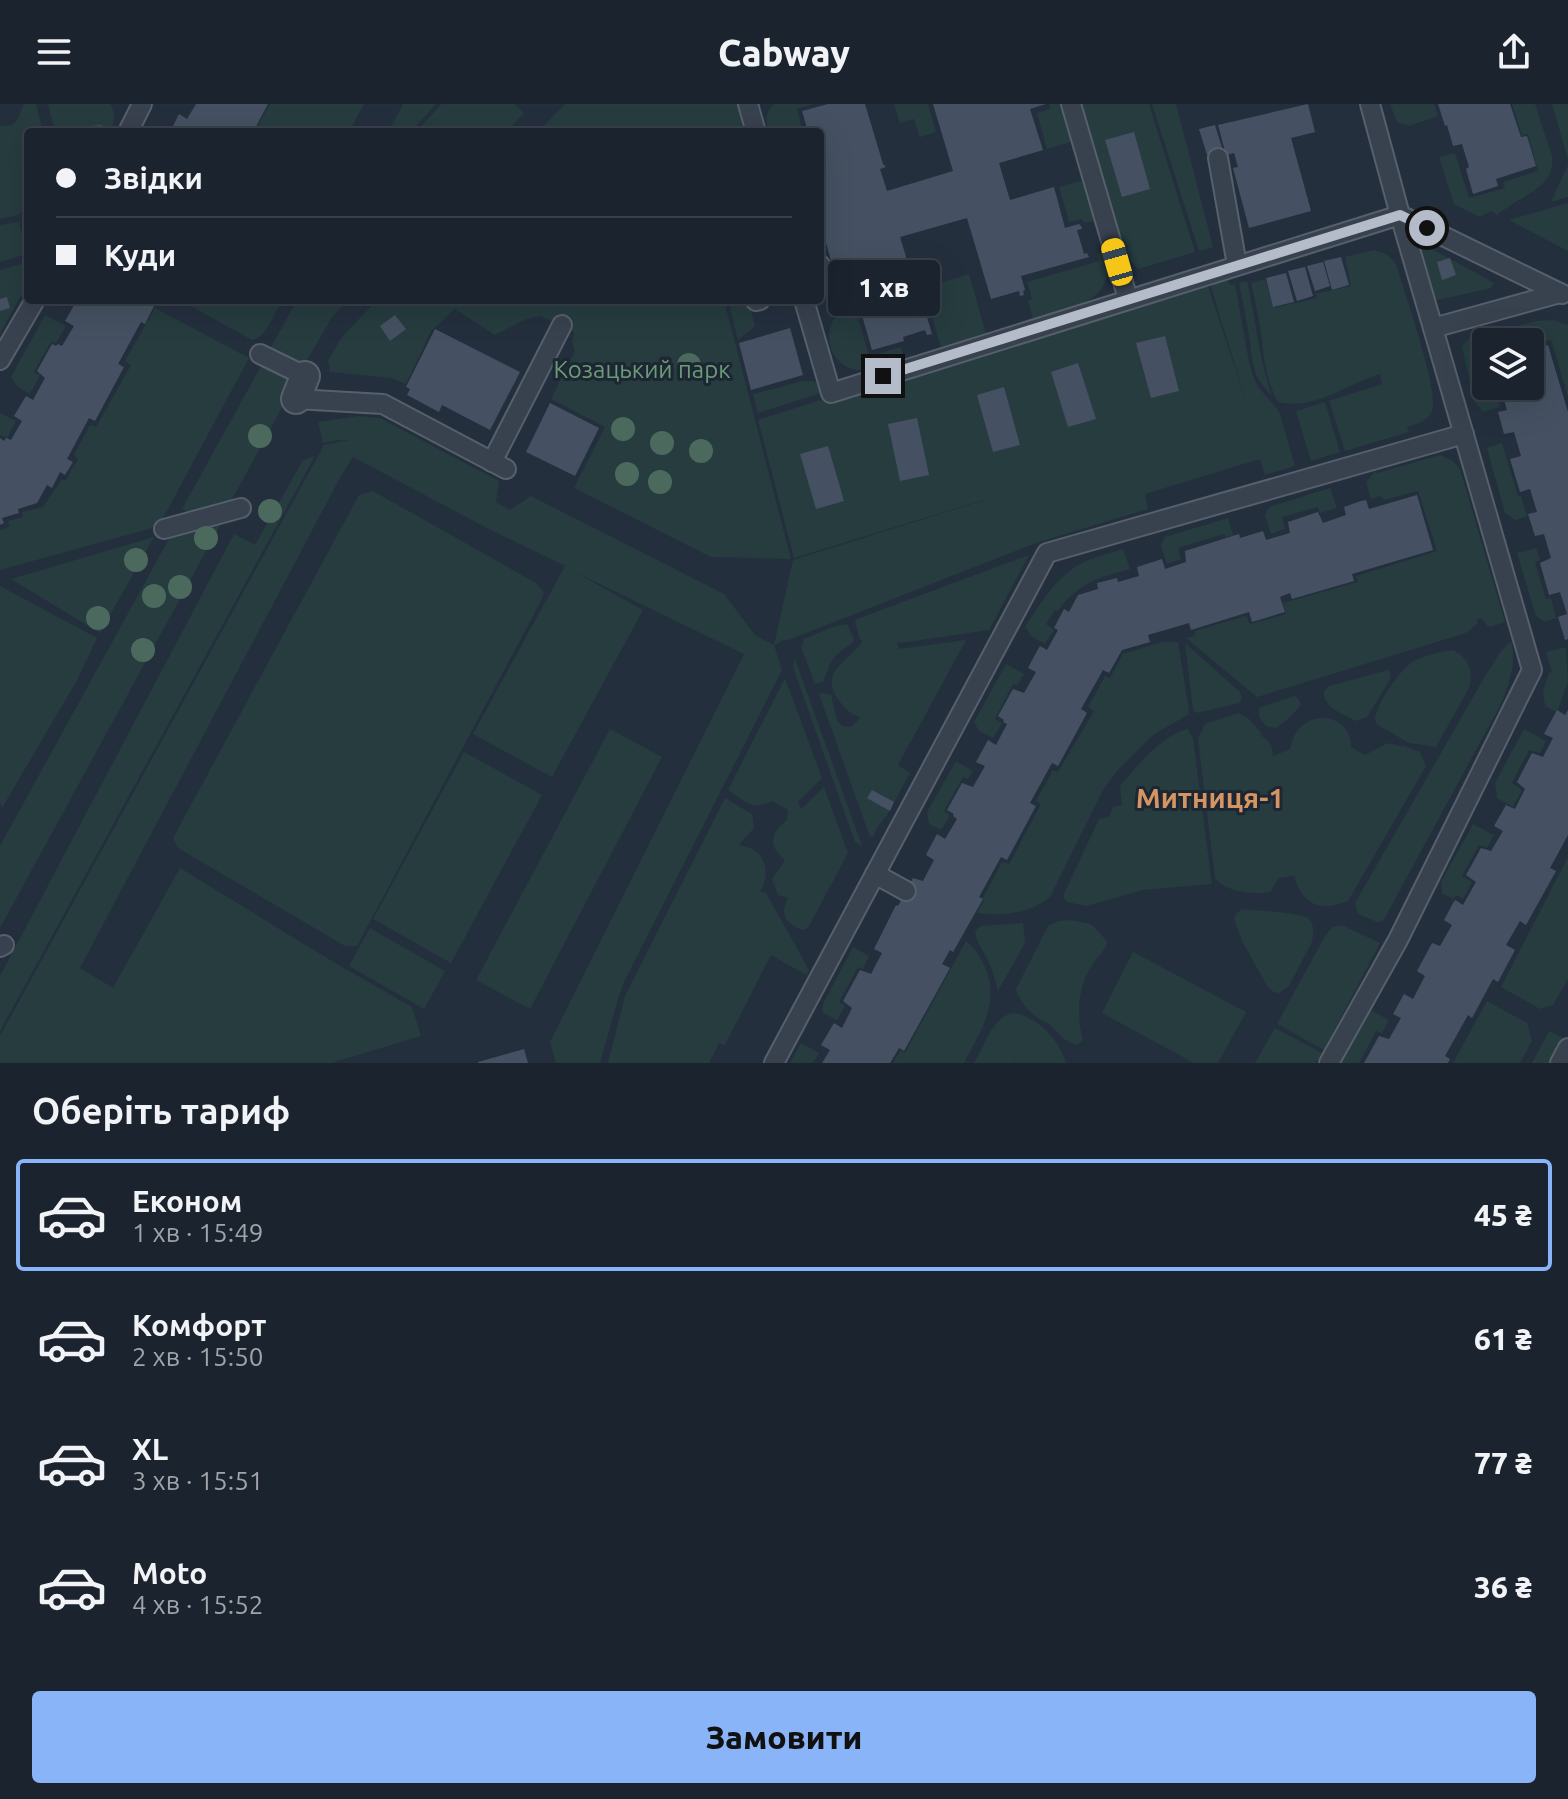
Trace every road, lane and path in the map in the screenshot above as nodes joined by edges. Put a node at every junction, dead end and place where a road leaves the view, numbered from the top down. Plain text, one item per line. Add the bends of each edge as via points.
1 (142, 104) edge
2 (748, 104) edge
3 (1071, 104) edge
4 (1370, 104) edge
5 (130, 128) edge
6 (755, 128) edge
7 (1218, 158) dead end
8 (1400, 215) junction
9 (1237, 265) junction
10 (1564, 295) edge
11 (1128, 299) junction
12 (33, 304) edge
13 (805, 304) edge
14 (562, 325) dead end
15 (1433, 328) junction
16 (260, 354) dead end
17 (0, 360) edge
18 (1464, 434) junction
19 (241, 508) dead end
20 (164, 529) dead end
21 (875, 874) junction
22 (906, 891) dead end
23 (1568, 1048) edge
24 (774, 1063) edge
25 (1329, 1063) edge
26 (1560, 1063) edge

1 - 5 lane
2 - 6 lane
3 - 11 lane
4 - 8 lane
7 - 9 lane
8 - 9 lane
8 - 10 lane
8 - 15 lane
9 - 11 lane
10 - 15 lane
11 - 13 lane via 831,393
12 - 17 lane
14 - 16 lane via 539,353 499,466 383,404 300,388
15 - 18 lane
18 - 21 lane via 1047,553
18 - 25 lane via 1532,670 1398,940
19 - 20 lane
21 - 22 lane
21 - 24 lane
23 - 26 lane

